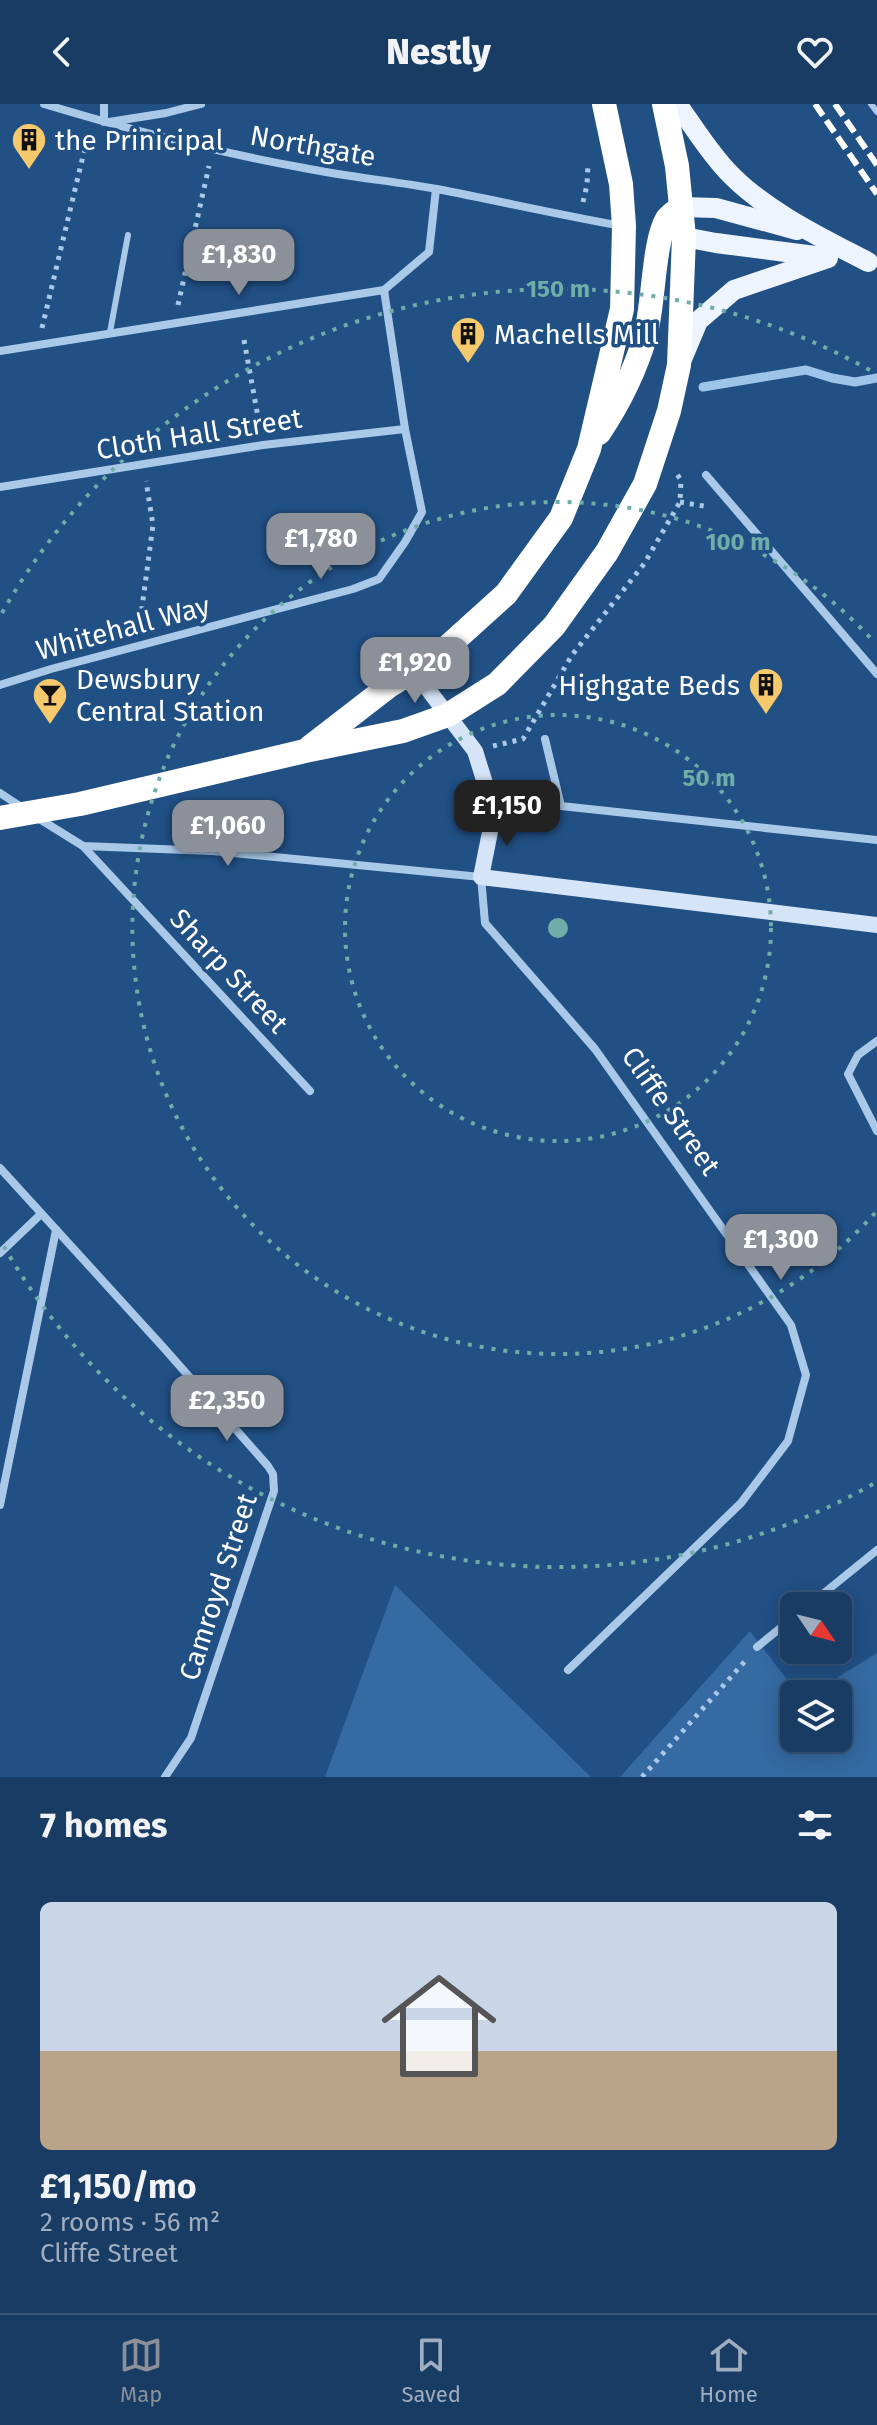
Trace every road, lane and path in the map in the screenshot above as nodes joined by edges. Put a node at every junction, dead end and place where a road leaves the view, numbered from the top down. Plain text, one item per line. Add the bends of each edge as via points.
1 (44, 104) edge
2 (104, 104) edge
3 (201, 104) edge
4 (604, 104) edge
5 (664, 104) edge
6 (677, 104) edge
7 (871, 104) edge
8 (877, 112) edge
9 (91, 119) junction
10 (104, 122) junction
11 (212, 150) junction
12 (588, 159) dead end
13 (436, 189) junction
14 (681, 207) junction
15 (580, 219) junction
16 (624, 226) junction
17 (128, 235) dead end
18 (673, 235) junction
19 (816, 235) junction
20 (828, 258) junction
21 (872, 262) edge
22 (183, 281) dead end
23 (384, 290) junction
24 (48, 302) dead end
25 (110, 332) junction
26 (244, 340) dead end
27 (0, 351) edge
28 (679, 365) junction
29 (405, 429) junction
30 (263, 445) junction
31 (589, 449) junction
32 (143, 464) junction
33 (706, 475) dead end
34 (0, 487) edge
35 (138, 634) dead end
36 (414, 671) junction
37 (877, 674) edge
38 (0, 685) edge
39 (448, 715) junction
40 (545, 739) dead end
41 (305, 751) junction
42 (0, 793) edge
43 (9, 812) edge
44 (0, 828) edge
45 (877, 840) edge
46 (83, 846) junction
47 (481, 877) junction
48 (877, 925) edge
49 (877, 1041) edge
50 (310, 1091) dead end
51 (877, 1131) edge
52 (0, 1168) edge
53 (41, 1214) junction
54 (56, 1230) junction
55 (0, 1253) edge
56 (0, 1505) edge
57 (877, 1550) edge
58 (825, 1592) edge
59 (780, 1628) edge
60 (757, 1647) joint
61 (568, 1670) dead end
62 (165, 1777) edge
63 (642, 1777) edge

1 - 9 street, Northgate
2 - 10 street
3 - 10 street
4 - 16 highway
5 - 14 highway
6 - 19 main road via 747,190
7 - 8 lane
9 - 10 street, Northgate
9 - 24 path
10 - 11 street, Northgate
11 - 13 street, Northgate
11 - 22 path
12 - 15 path
13 - 15 street, Northgate
13 - 23 street via 429,252
14 - 18 highway
14 - 19 main road via 716,208
15 - 16 street, Northgate
16 - 18 highway
16 - 31 highway via 622,309
17 - 25 lane
18 - 20 main road
18 - 28 highway
18 - 31 highway via 645,337 621,398
19 - 21 main road
20 - 21 main road
20 - 28 main road via 734,290 698,321
23 - 25 street
23 - 29 street, Whitehall Way
25 - 27 street
26 - 30 path
28 - 39 highway via 645,484 607,552 554,626 526,655 497,684
29 - 30 street, Cloth Hall Street
29 - 38 street, Whitehall Way via 422,512 379,579
30 - 32 street, Cloth Hall Street
31 - 36 highway via 561,518 506,594
32 - 34 street, Cloth Hall Street
32 - 35 path via 153,525
33 - 37 street
36 - 39 street, Cliffe Street
36 - 41 highway
39 - 41 highway via 403,731
39 - 47 street, Cliffe Street via 475,751 494,812
40 - 45 street via 561,806
41 - 43 highway via 80,804
42 - 43 street
43 - 44 street
43 - 46 street
46 - 47 street via 212,851
46 - 50 street, Sharp Street
47 - 48 street
47 - 61 street, Cliffe Street via 485,923 622,1087 791,1325 806,1375 788,1441 741,1503
49 - 51 street via 858,1055 848,1074
52 - 53 street, Camroyd Street
53 - 54 street, Camroyd Street
53 - 55 street
54 - 56 street
54 - 62 street, Camroyd Street via 273,1474 274,1491 191,1738
57 - 58 street
59 - 60 street
60 - 63 path

